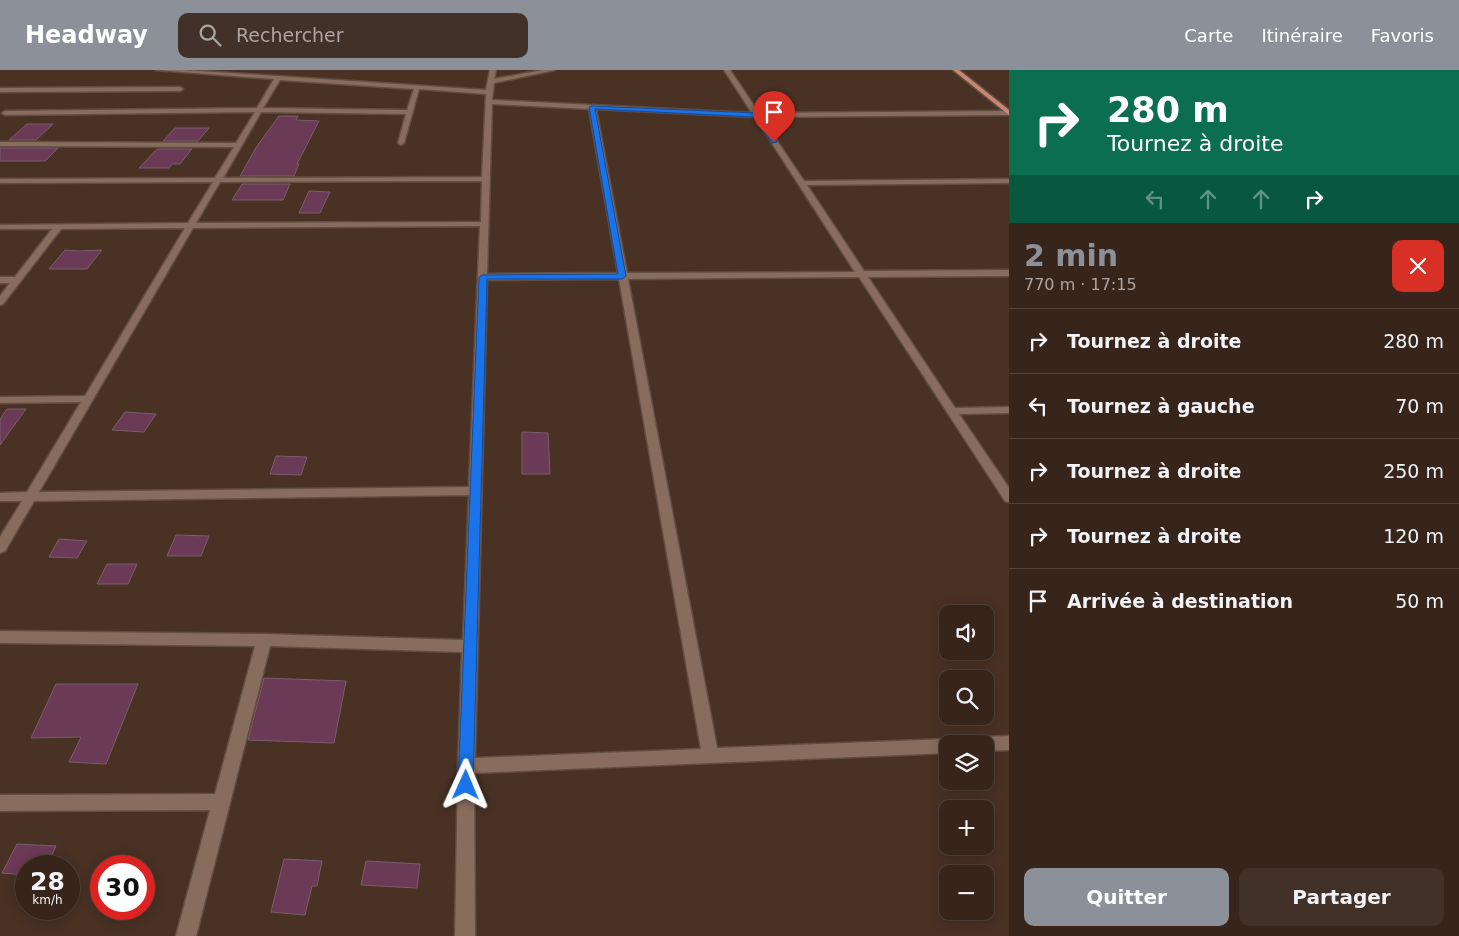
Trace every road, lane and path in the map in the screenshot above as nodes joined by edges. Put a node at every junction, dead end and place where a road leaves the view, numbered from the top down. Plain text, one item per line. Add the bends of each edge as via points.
1 (159, 70) edge
2 (552, 70) edge
3 (727, 70) edge
4 (956, 70) edge
5 (278, 78) junction
6 (417, 87) junction
7 (490, 87) edge
8 (180, 89) dead end
9 (0, 90) edge
10 (592, 107) junction
11 (260, 110) junction
12 (410, 112) junction
13 (5, 113) dead end
14 (1009, 113) edge
15 (756, 115) junction
16 (401, 143) dead end
17 (0, 144) edge
18 (238, 146) junction
19 (486, 179) junction
20 (218, 180) junction
21 (0, 181) edge
22 (1009, 181) edge
23 (801, 183) junction
24 (485, 224) junction
25 (59, 226) junction
26 (191, 226) junction
27 (0, 227) edge
28 (1009, 273) edge
29 (862, 275) junction
30 (622, 276) junction
31 (483, 277) junction
32 (0, 280) edge
33 (17, 280) junction
34 (0, 302) edge
35 (88, 399) junction
36 (0, 400) edge
37 (1009, 410) edge
38 (952, 411) junction
39 (475, 491) junction
40 (0, 497) edge
41 (30, 497) junction
42 (1009, 498) edge
43 (0, 548) edge
44 (0, 637) edge
45 (264, 640) junction
46 (470, 646) junction
47 (1009, 743) edge
48 (994, 744) edge
49 (939, 746) edge
50 (710, 756) junction
51 (466, 766) junction
52 (220, 802) junction
53 (0, 803) edge
54 (186, 936) edge
55 (465, 936) edge

1 - 5 street
2 - 7 street
3 - 15 street
4 - 14 main road
5 - 6 street
5 - 11 street
6 - 7 street
6 - 12 street
7 - 10 street
7 - 19 street
8 - 9 street
10 - 15 street
10 - 30 street
11 - 12 street
11 - 13 street
11 - 18 street
12 - 16 street
14 - 15 street
15 - 23 street
17 - 18 street
18 - 20 street
19 - 20 street
19 - 24 street
20 - 21 street
20 - 26 street
22 - 23 street
23 - 29 street
24 - 26 street
24 - 31 street
25 - 26 street
25 - 27 street
25 - 33 street
26 - 35 street
28 - 29 street
29 - 30 street
29 - 38 street
30 - 31 street
30 - 50 street
31 - 39 street
32 - 33 street
33 - 34 street
35 - 36 street
35 - 41 street
37 - 38 street
38 - 42 street
39 - 41 street
39 - 46 street
40 - 41 street
41 - 43 street
44 - 45 street
45 - 46 street
45 - 52 street
46 - 51 street
47 - 48 street
49 - 50 street
50 - 51 street
51 - 55 street
52 - 53 street
52 - 54 street

